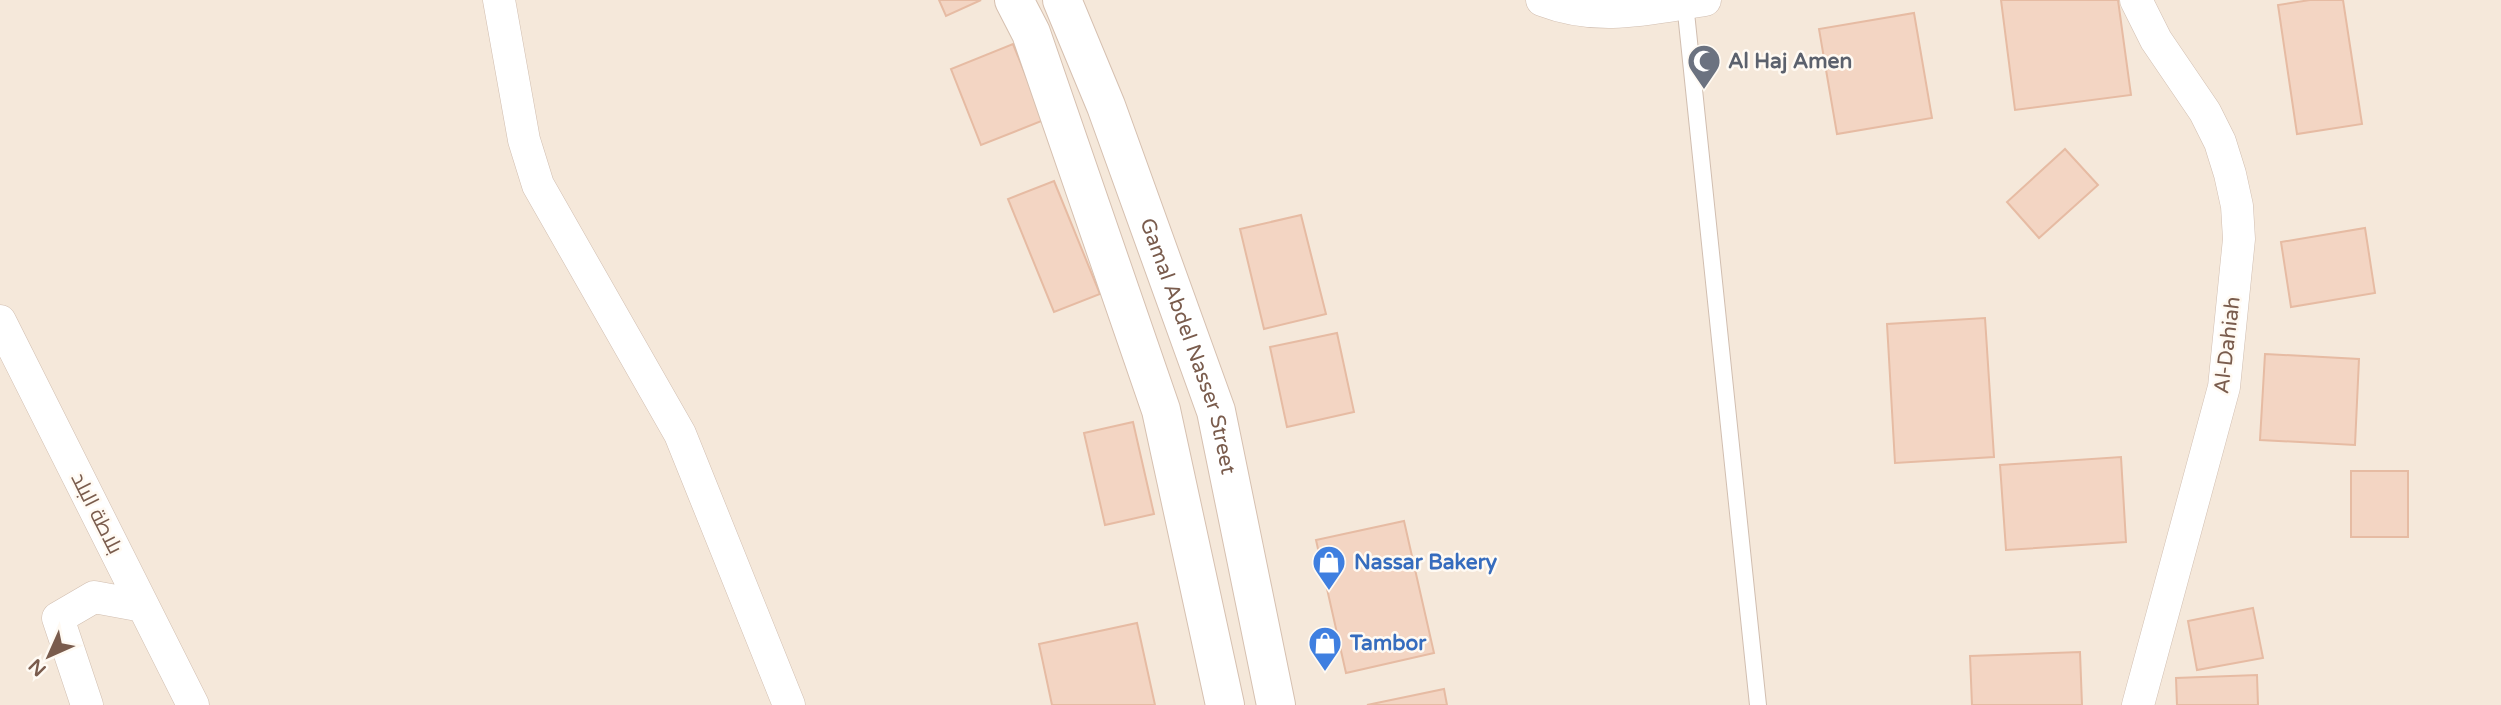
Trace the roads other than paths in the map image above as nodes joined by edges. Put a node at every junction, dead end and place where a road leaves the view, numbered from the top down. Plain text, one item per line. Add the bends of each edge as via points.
1 (499, 0) edge
2 (1062, 0) edge
3 (1542, 0) edge
4 (2136, 0) edge
5 (1695, 2) edge
6 (1021, 11) edge
7 (0, 321) edge
8 (143, 606) junction
9 (87, 705) edge
10 (193, 705) edge
11 (789, 705) edge
12 (1225, 705) edge
13 (1276, 705) edge
14 (1758, 705) edge
15 (2138, 705) edge

1 - 11 street via 524,140 538,185 680,433
2 - 13 main road, Gamal Abdel Nasser Street via 1106,106 1216,411
3 - 5 street via 1591,13
4 - 15 street, Al-Dahiah via 2220,142 2237,206 2239,239 2224,387
5 - 14 lane
6 - 12 main road via 1161,410
7 - 8 street, بلاطة البلد
8 - 9 street via 94,597 58,618
8 - 10 street, بلاطة البلد

